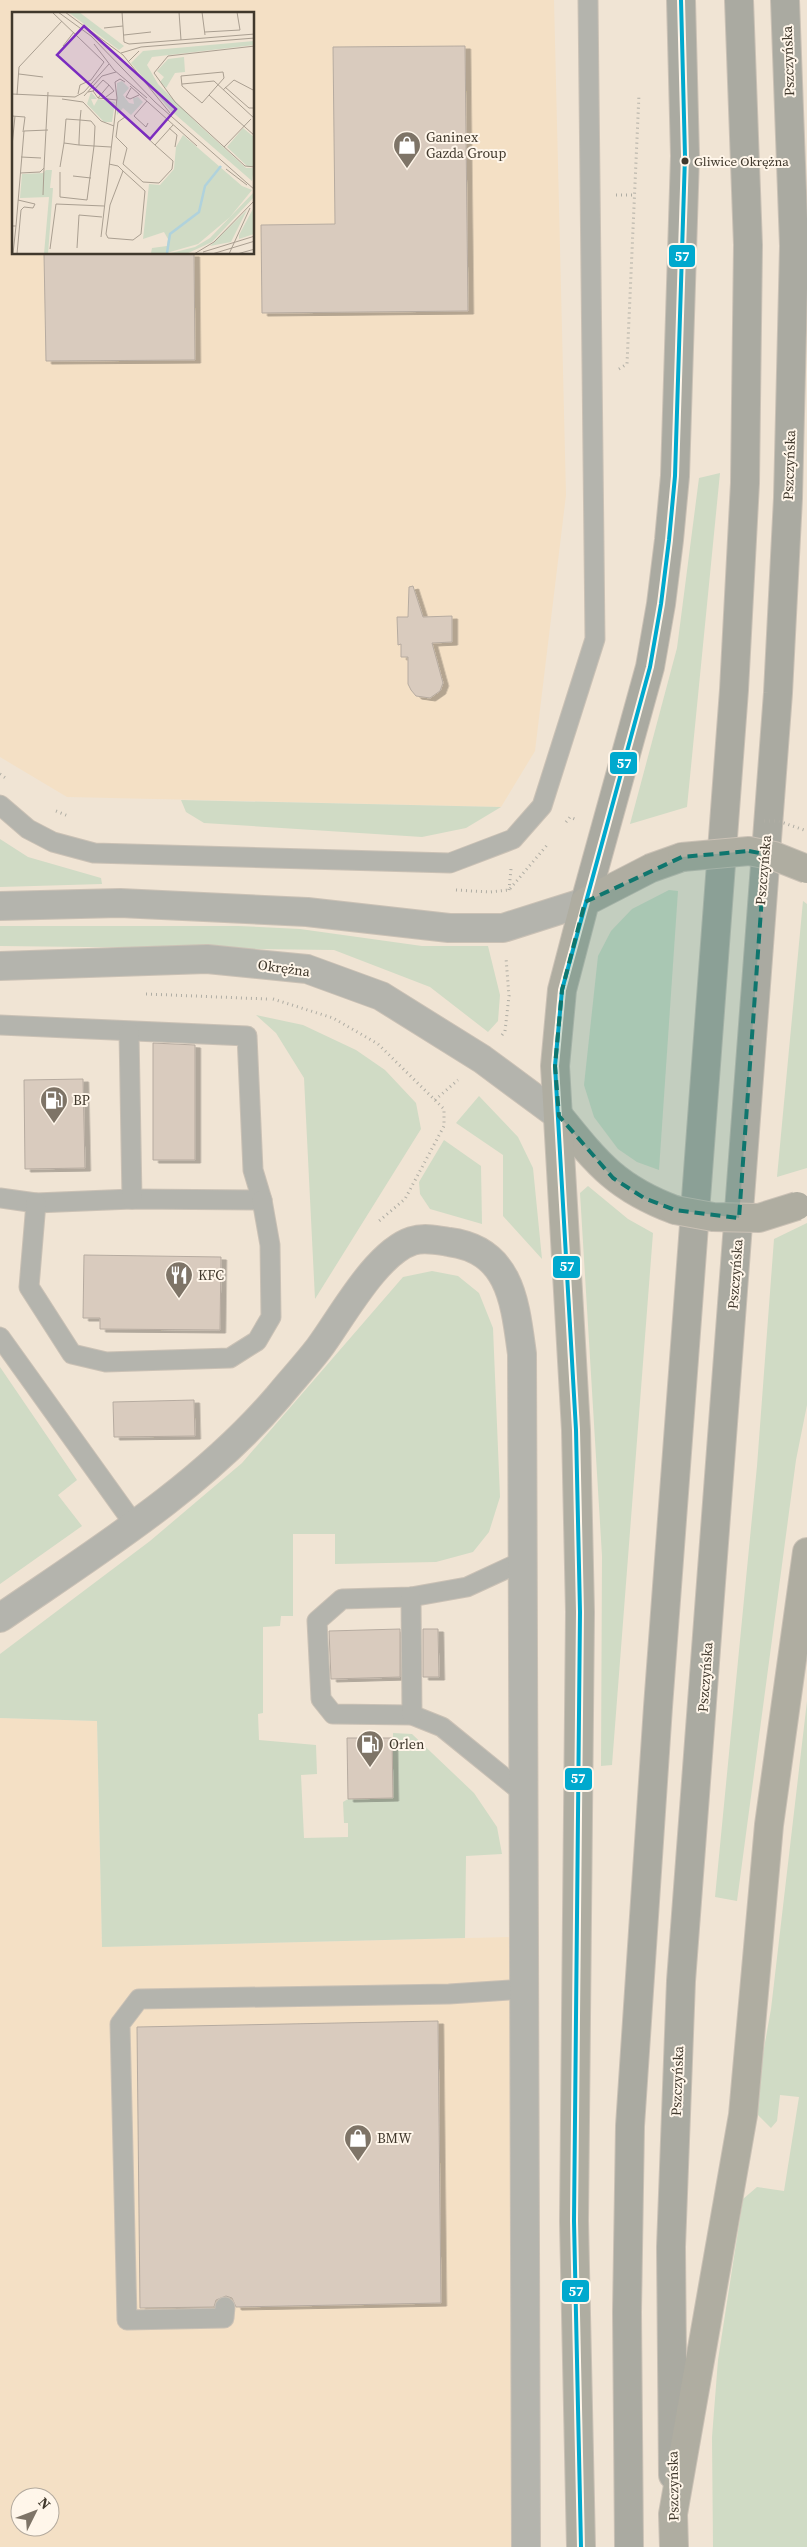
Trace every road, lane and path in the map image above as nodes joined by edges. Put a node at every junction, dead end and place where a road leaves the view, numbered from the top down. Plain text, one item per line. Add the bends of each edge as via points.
1 (588, 0) edge
2 (682, 0) edge
3 (739, 0) edge
4 (786, 0) edge
5 (639, 94) dead end
6 (636, 194) junction
7 (617, 195) dead end
8 (614, 371) dead end
9 (0, 805) edge
10 (807, 870) edge
11 (510, 890) dead end
12 (585, 902) junction
13 (0, 906) edge
14 (503, 928) junction
15 (0, 966) edge
16 (0, 1024) edge
17 (129, 1032) junction
18 (482, 1059) junction
19 (559, 1116) junction
20 (0, 1198) edge
21 (132, 1199) junction
22 (405, 1199) dead end
23 (262, 1200) junction
24 (36, 1203) junction
25 (802, 1204) edge
26 (378, 1222) dead end
27 (0, 1337) edge
28 (134, 1524) junction
29 (807, 1552) edge
30 (521, 1562) junction
31 (411, 1597) junction
32 (0, 1618) edge
33 (412, 1715) junction
34 (522, 1792) junction
35 (525, 1989) junction
36 (225, 2307) dead end
37 (673, 2514) junction
38 (526, 2547) edge
39 (581, 2547) edge
40 (630, 2547) edge
41 (674, 2547) edge

1 - 9 lane via 595,639 542,806 513,839 450,864 94,853 53,842 28,829
2 - 12 main road via 685,156 675,476 669,540 662,604 650,667
3 - 40 main road via 748,245 745,483 734,690 630,2126 627,2312
4 - 37 main road, Pszczyńska via 794,246 788,498 778,693 681,1981 671,2247
5 - 6 path
6 - 7 path
6 - 8 path via 627,364
10 - 12 main road, bridge via 774,856 749,851 682,857 651,868
11 - 14 path
12 - 14 street
12 - 19 main road via 562,990 555,1066
13 - 14 street via 120,903 307,912 449,928
14 - 18 path via 509,996 506,1031
15 - 18 street, Okrężna via 207,958 307,969 381,996
16 - 17 lane
17 - 21 lane
17 - 23 lane via 247,1036 253,1170
18 - 19 street, Okrężna
19 - 25 main road, bridge via 613,1178 644,1198 675,1210 713,1218 759,1218
19 - 39 main road via 576,1430 580,1612 574,2221
20 - 24 lane
21 - 23 lane
21 - 24 lane
22 - 26 path
23 - 24 lane via 270,1245 271,1317 257,1341 230,1358 106,1362 72,1354 29,1287
27 - 28 lane
28 - 30 street via 173,1496 276,1400 393,1250 413,1241 428,1239 466,1244 502,1271 510,1291 522,1354
28 - 32 street
29 - 37 main road via 769,1825 743,2115
30 - 31 lane via 467,1587
30 - 34 street
31 - 33 lane
31 - 33 lane via 342,1599 317,1621 321,1699 333,1714
33 - 34 lane via 442,1727
34 - 35 street
35 - 36 lane via 449,1994 139,1999 120,2024 126,2320 224,2318
35 - 38 street
37 - 41 main road, Pszczyńska

